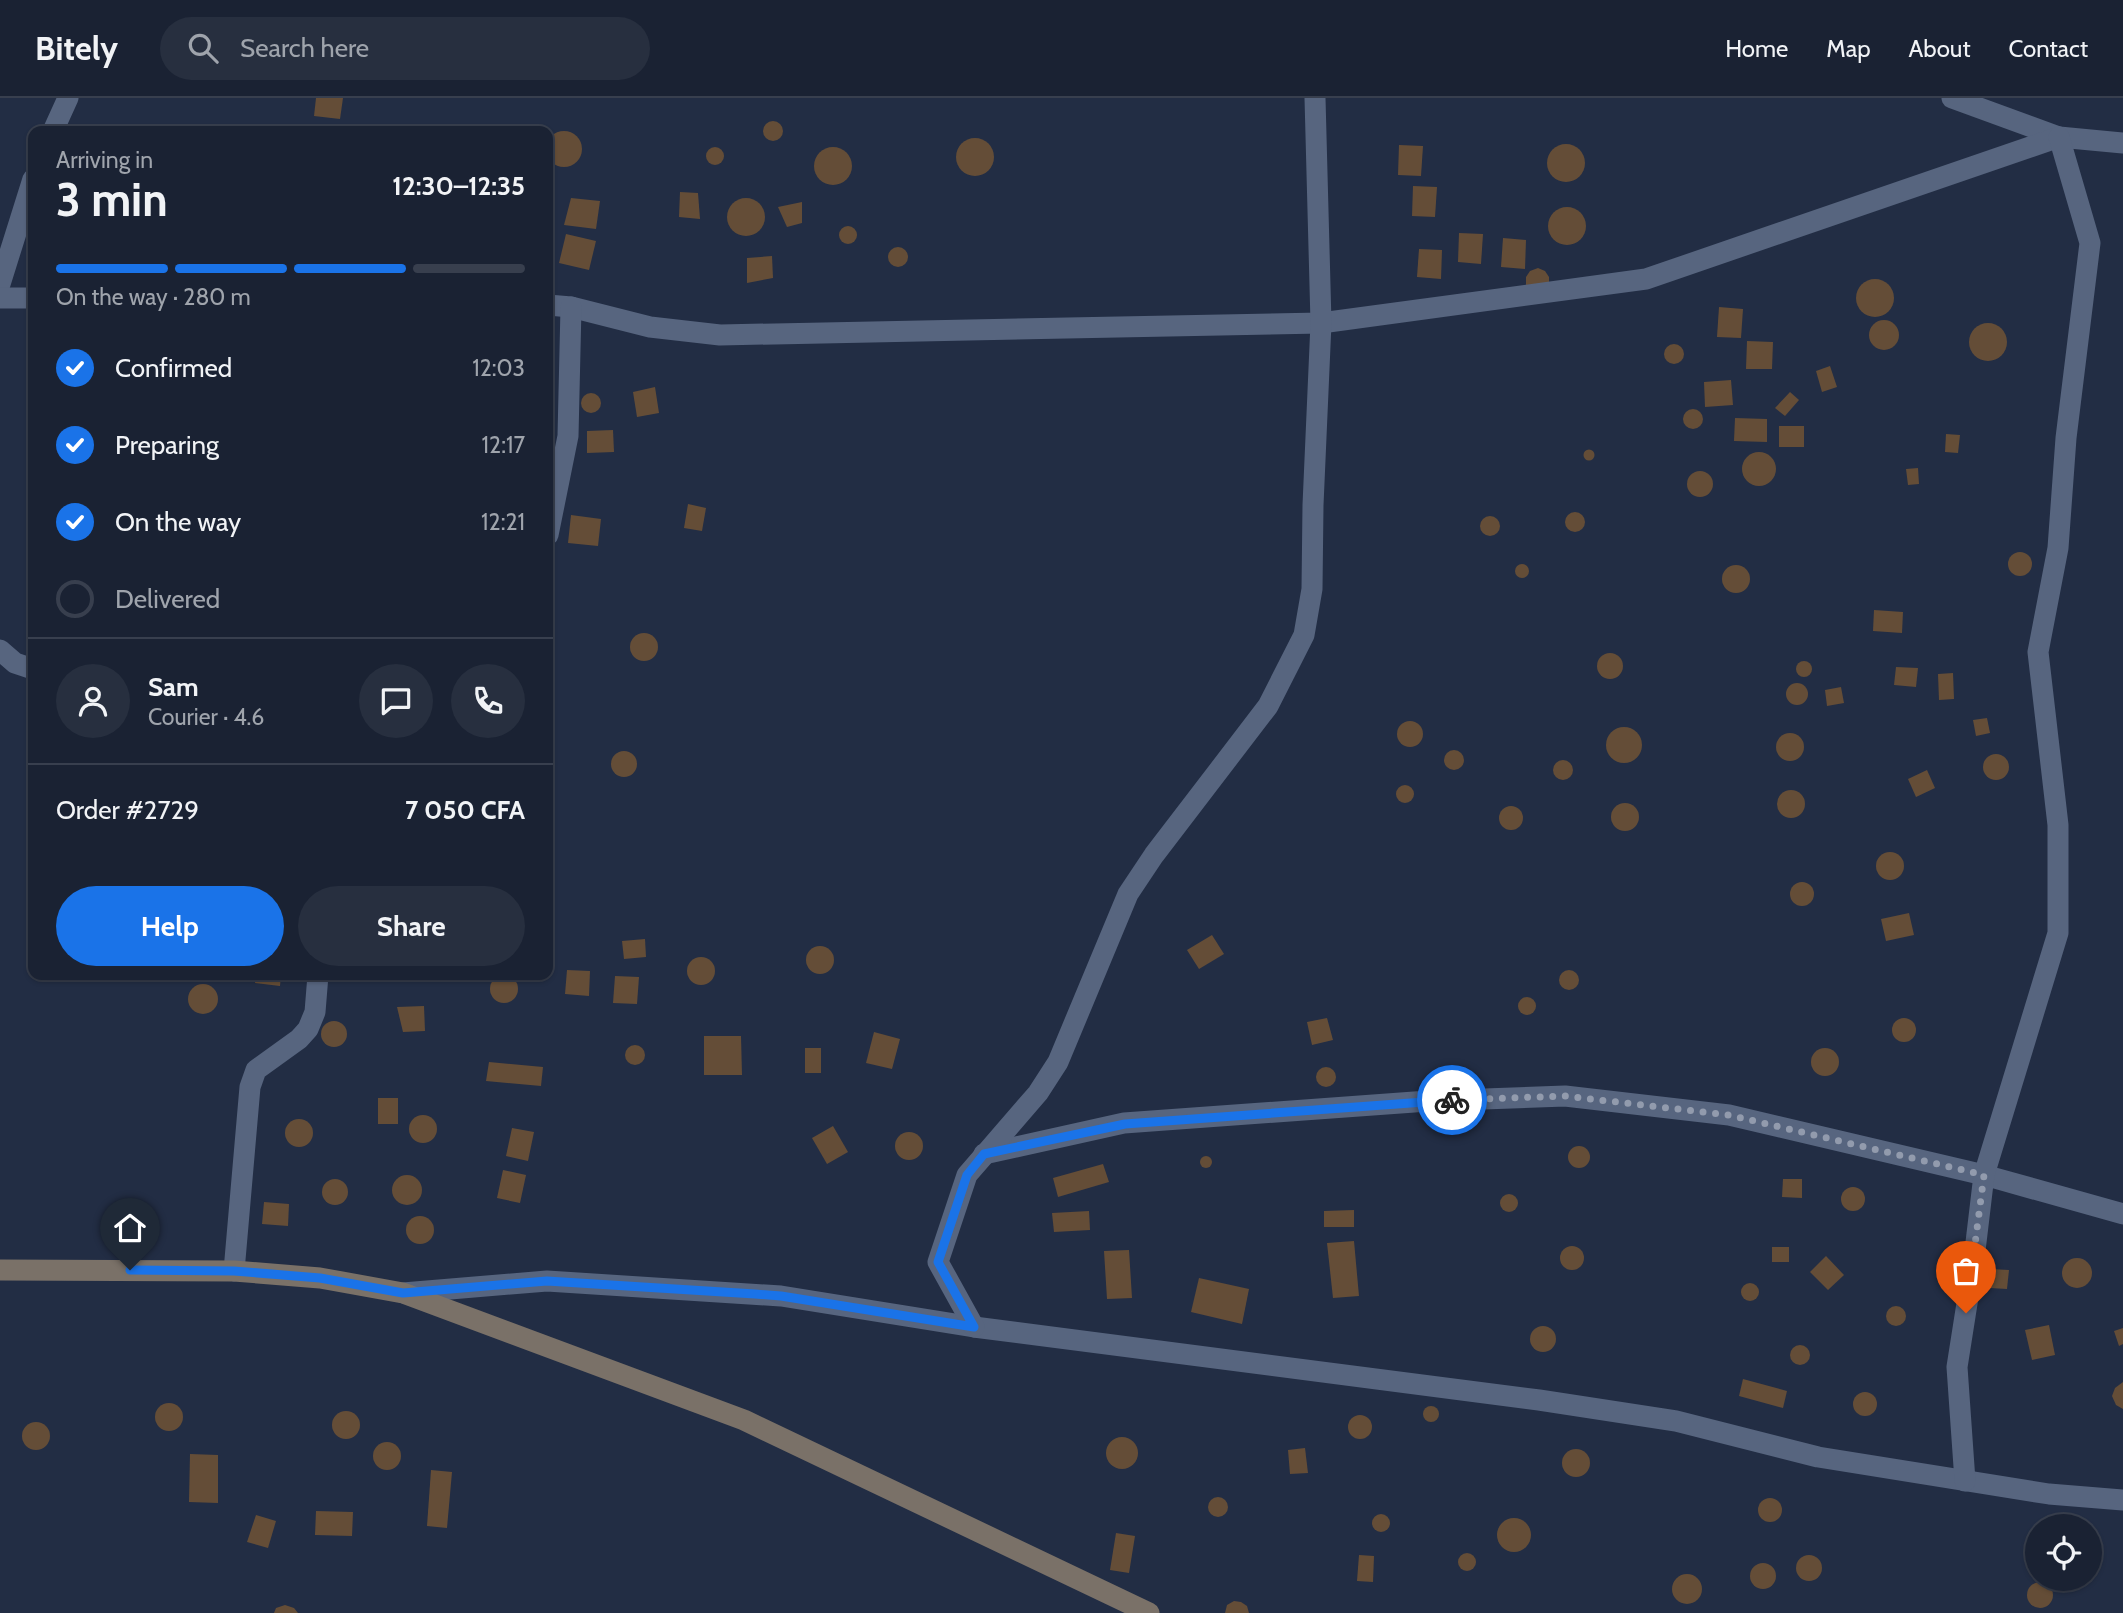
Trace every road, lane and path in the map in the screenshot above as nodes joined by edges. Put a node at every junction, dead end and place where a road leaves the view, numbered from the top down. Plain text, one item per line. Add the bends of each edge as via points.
1 (68, 98) edge
2 (1315, 98) edge
3 (1952, 98) edge
4 (55, 126) edge
5 (2059, 137) junction
6 (2123, 143) edge
7 (28, 195) edge
8 (0, 284) edge
9 (0, 298) edge
10 (28, 298) edge
11 (553, 305) edge
12 (571, 307) junction
13 (1321, 323) junction
14 (553, 510) edge
15 (0, 650) edge
16 (28, 667) edge
17 (318, 980) edge
18 (984, 1154) junction
19 (1984, 1175) junction
20 (2123, 1214) edge
21 (0, 1270) edge
22 (234, 1271) junction
23 (403, 1293) junction
24 (974, 1327) junction
25 (1965, 1481) junction
26 (2123, 1500) edge
27 (1149, 1613) edge

1 - 4 street
2 - 13 street
3 - 5 street
5 - 6 street
5 - 13 street via 1646,279
5 - 19 street via 2090,243 2058,548 2038,652 2058,825 2058,933
7 - 8 street
9 - 10 street
11 - 12 street
12 - 13 street via 650,327 720,335
12 - 14 street via 568,436
13 - 18 street via 1312,589 1304,635 1268,706 1128,894 1058,1062 1038,1093
15 - 16 street
17 - 22 street via 315,1012 308,1029 256,1070 250,1087
18 - 19 street via 1125,1124 1428,1101 1565,1096 1729,1115
18 - 24 street via 967,1175 938,1262
19 - 20 street
19 - 25 street via 1957,1367
21 - 22 main road
22 - 23 main road via 320,1278
23 - 24 street via 547,1281 781,1296
23 - 27 main road via 744,1420
24 - 25 street via 1676,1421 1818,1457
25 - 26 street

